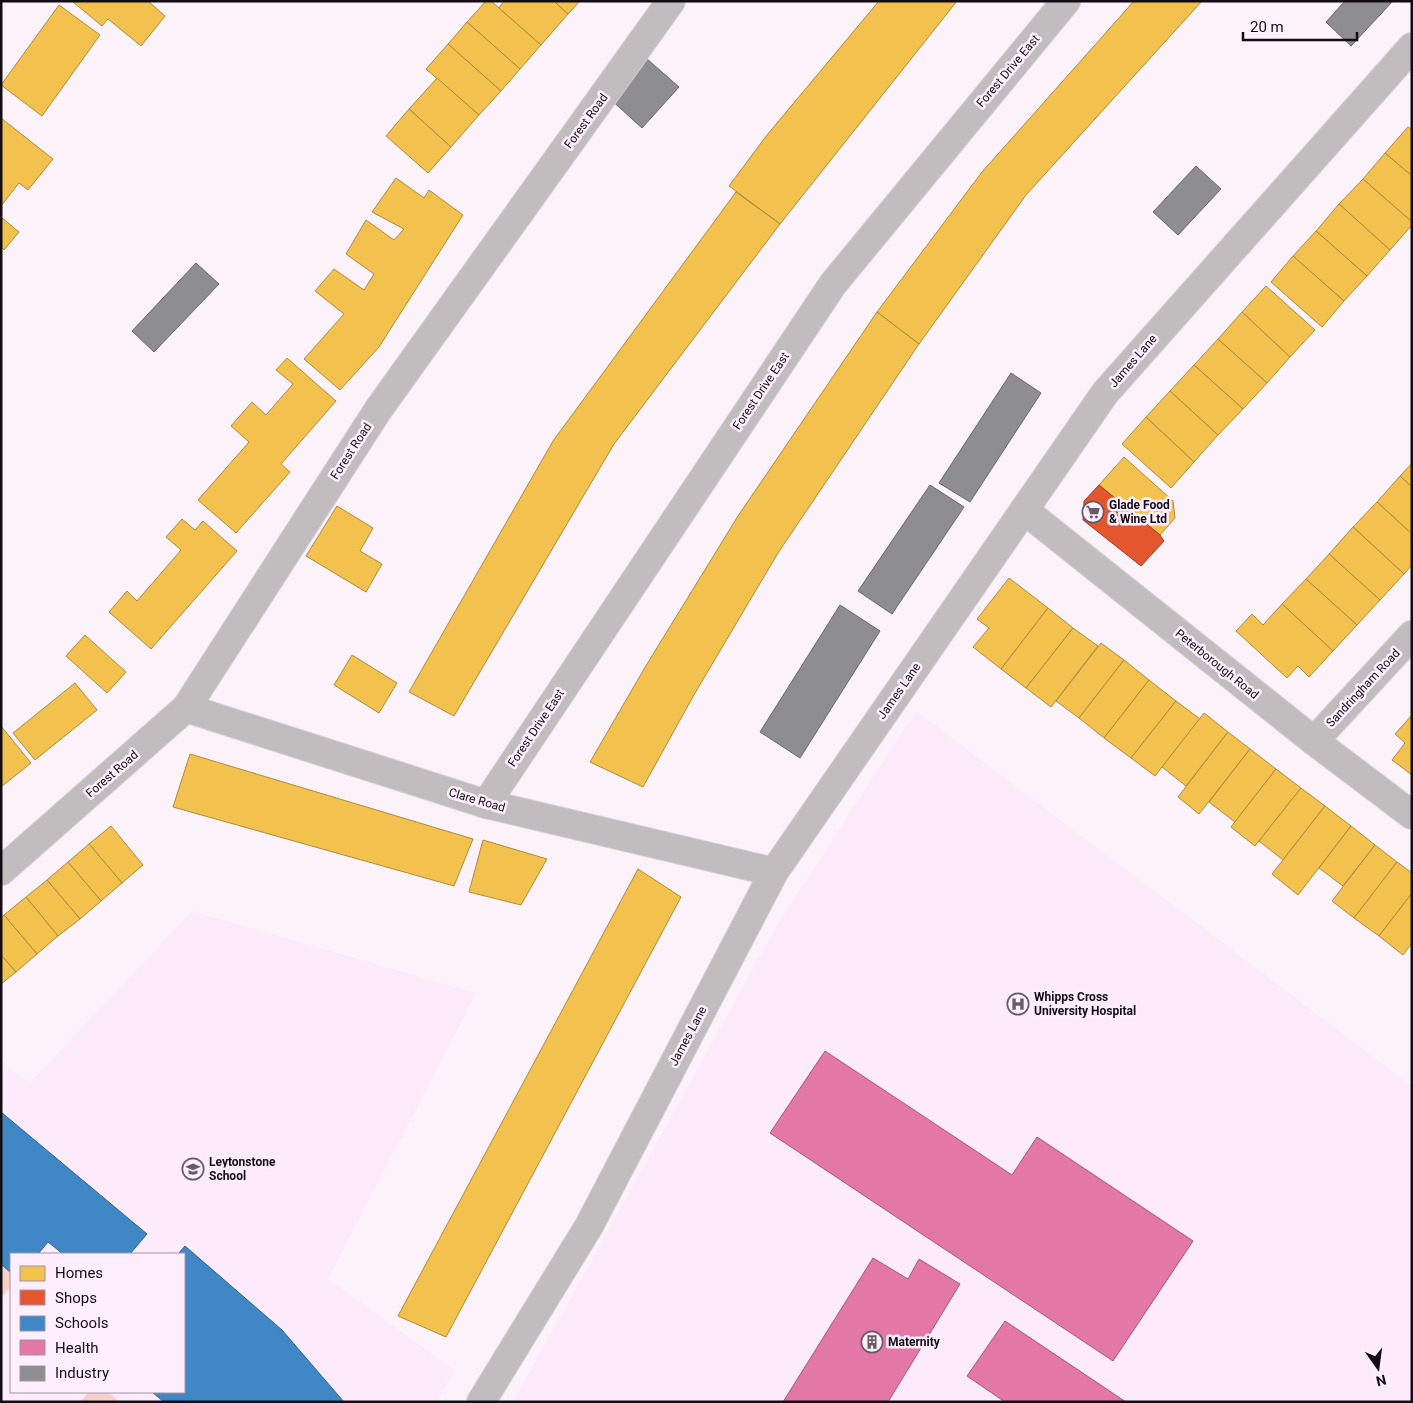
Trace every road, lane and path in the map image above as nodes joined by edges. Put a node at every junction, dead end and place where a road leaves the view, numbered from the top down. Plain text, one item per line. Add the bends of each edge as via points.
1 (671, 1) edge
2 (1066, 1) edge
3 (1412, 47) edge
4 (1024, 510) junction
5 (1412, 635) edge
6 (186, 708) junction
7 (1314, 741) junction
8 (486, 804) junction
9 (1412, 815) edge
10 (1, 871) edge
11 (774, 872) junction
12 (481, 1402) edge

1 - 6 street, Forest Road via 378,410
2 - 8 street, Forest Drive East via 833,284
3 - 4 street, James Lane via 1105,393
4 - 7 street, Peterborough Road
4 - 11 street, James Lane
5 - 7 street, Sandringham Road
6 - 8 street, Clare Road
6 - 10 street, Forest Road
7 - 9 street, Peterborough Road
8 - 11 street, Clare Road
11 - 12 street, James Lane via 589,1226

